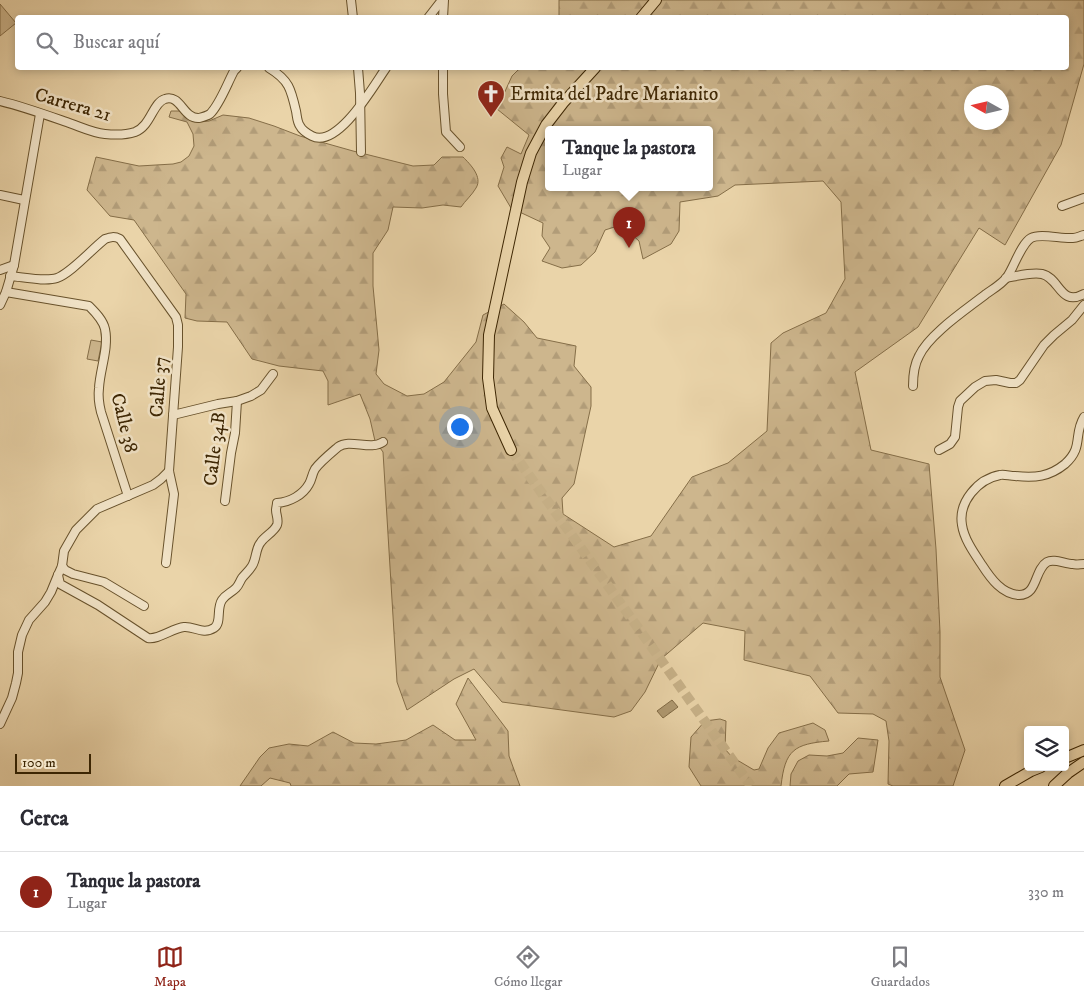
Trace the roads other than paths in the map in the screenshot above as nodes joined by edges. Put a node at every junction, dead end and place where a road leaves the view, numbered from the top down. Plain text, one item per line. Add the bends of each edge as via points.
1 (351, 0) edge
2 (443, 0) edge
3 (656, 0) edge
4 (353, 15) edge
5 (430, 15) edge
6 (443, 15) edge
7 (644, 15) edge
8 (235, 70) edge
9 (272, 70) edge
10 (358, 70) edge
11 (385, 70) edge
12 (443, 70) edge
13 (593, 70) edge
14 (0, 101) edge
15 (360, 107) junction
16 (40, 114) junction
17 (545, 126) edge
18 (545, 127) edge
19 (460, 147) dead end
20 (361, 152) dead end
21 (0, 195) edge
22 (1084, 198) edge
23 (24, 200) junction
24 (1062, 206) dead end
25 (1084, 235) edge
26 (14, 265) junction
27 (0, 270) edge
28 (10, 276) junction
29 (1006, 278) junction
30 (6, 292) junction
31 (1084, 294) edge
32 (0, 305) edge
33 (1084, 306) edge
34 (273, 374) dead end
35 (913, 386) dead end
36 (237, 401) junction
37 (174, 415) junction
38 (1084, 417) edge
39 (383, 442) dead end
40 (511, 450) tunnel mouth
41 (939, 450) dead end
42 (169, 471) junction
43 (128, 496) junction
44 (225, 501) dead end
45 (166, 563) dead end
46 (1084, 564) edge
47 (62, 566) junction
48 (58, 574) junction
49 (144, 606) dead end
50 (0, 724) edge
51 (1084, 750) edge
52 (1069, 756) edge
53 (1084, 762) edge
54 (1033, 771) edge
55 (1023, 776) junction
56 (1005, 786) edge
57 (1016, 786) edge
58 (1054, 786) edge

1 - 4 street
2 - 5 street
2 - 6 street
3 - 7 main road
8 - 16 street, Carrera 21 via 211,113 201,118 186,113 176,101 168,98 158,104 147,123 129,134 104,134
9 - 15 street via 288,85 300,126 315,138 327,137
10 - 15 street
11 - 15 street
12 - 19 street via 446,132
13 - 17 main road
14 - 16 street, Carrera 21
15 - 20 street
16 - 23 street
18 - 40 main road via 531,153 522,182 489,335 488,378 492,408
21 - 23 street
22 - 24 street
23 - 26 street
25 - 29 street via 1031,238
26 - 27 street
26 - 28 street
28 - 30 street
28 - 37 street, Calle 37 via 45,280 57,278 105,239 112,236 120,238 176,317
29 - 31 street via 1043,274 1067,297
29 - 35 street via 924,347 915,366
30 - 32 street
30 - 43 street, Calle 38 via 89,306 105,327 99,399
33 - 41 street via 1044,345 1016,384 985,380 960,401 955,437
34 - 36 street via 262,390
36 - 37 street
36 - 44 street, Calle 34B
37 - 42 street, Calle 37
38 - 46 street via 1078,446 1073,457 1063,466 1043,476 1000,475 982,482 971,492 962,516 968,543 1003,590 1015,594 1029,592 1041,566 1048,561
39 - 48 street via 376,445 340,445 315,469 303,492 285,503 277,503 277,525 260,543 252,566 238,586 221,602 219,618 213,629 204,631 185,626 148,638 60,584
42 - 43 street via 153,485
42 - 45 street, Calle 37 via 174,494
43 - 47 street via 97,509 76,530 64,551
47 - 48 street
47 - 49 street via 73,574 104,582
48 - 50 street via 51,592 29,620 22,635 16,683
51 - 52 main road
53 - 58 main road
54 - 55 main road
55 - 56 main road
55 - 57 main road

